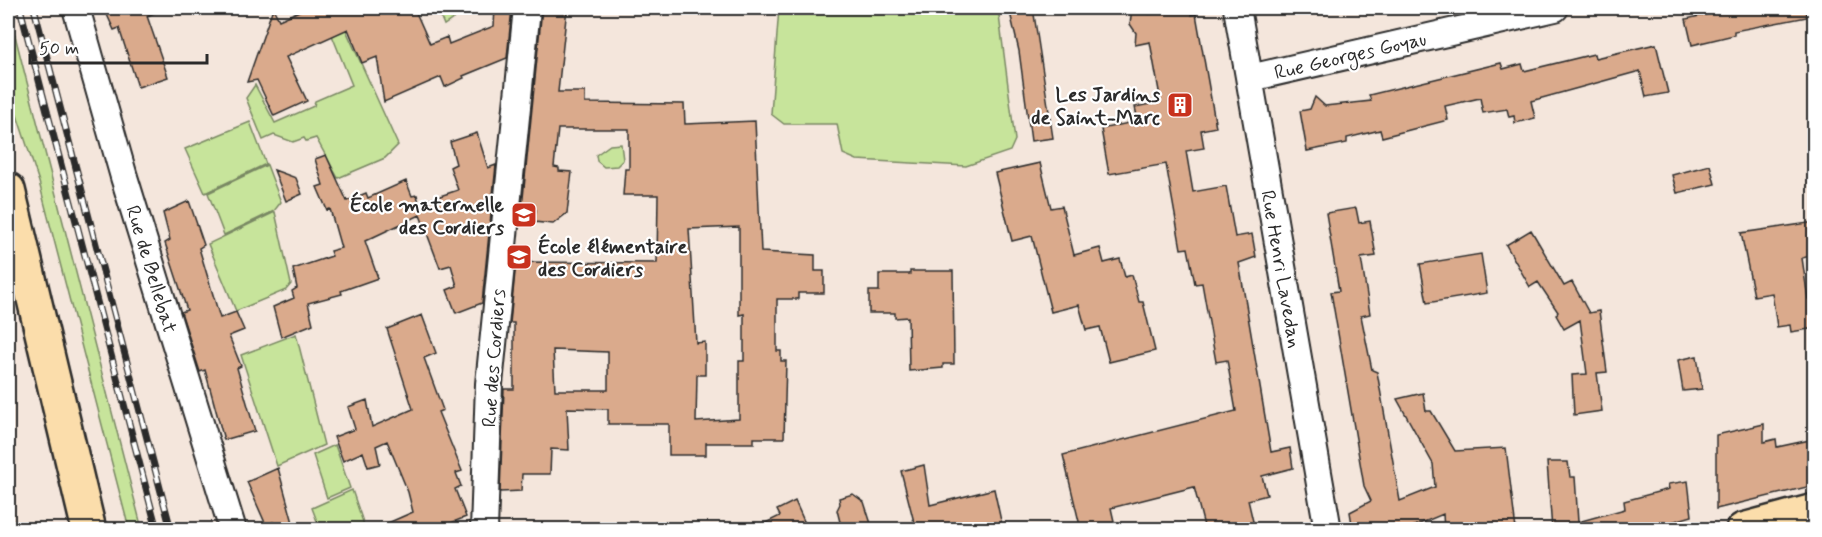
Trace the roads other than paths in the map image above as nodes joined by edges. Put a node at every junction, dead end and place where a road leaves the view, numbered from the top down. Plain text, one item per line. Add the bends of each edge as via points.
1 (76, 8) edge
2 (527, 8) edge
3 (1237, 8) edge
4 (1555, 8) edge
5 (1250, 78) junction
6 (8, 190) edge
7 (1815, 510) edge
8 (89, 530) edge
9 (233, 530) edge
10 (484, 530) edge
11 (1328, 530) edge
12 (1743, 530) edge

1 - 9 street, Rue de Bellebat
2 - 10 street, Rue des Cordiers via 489,384
3 - 5 street, Rue Henri Lavedan
4 - 5 street, Rue Georges Goyau
5 - 11 street, Rue Henri Lavedan
6 - 8 main road
7 - 12 main road

